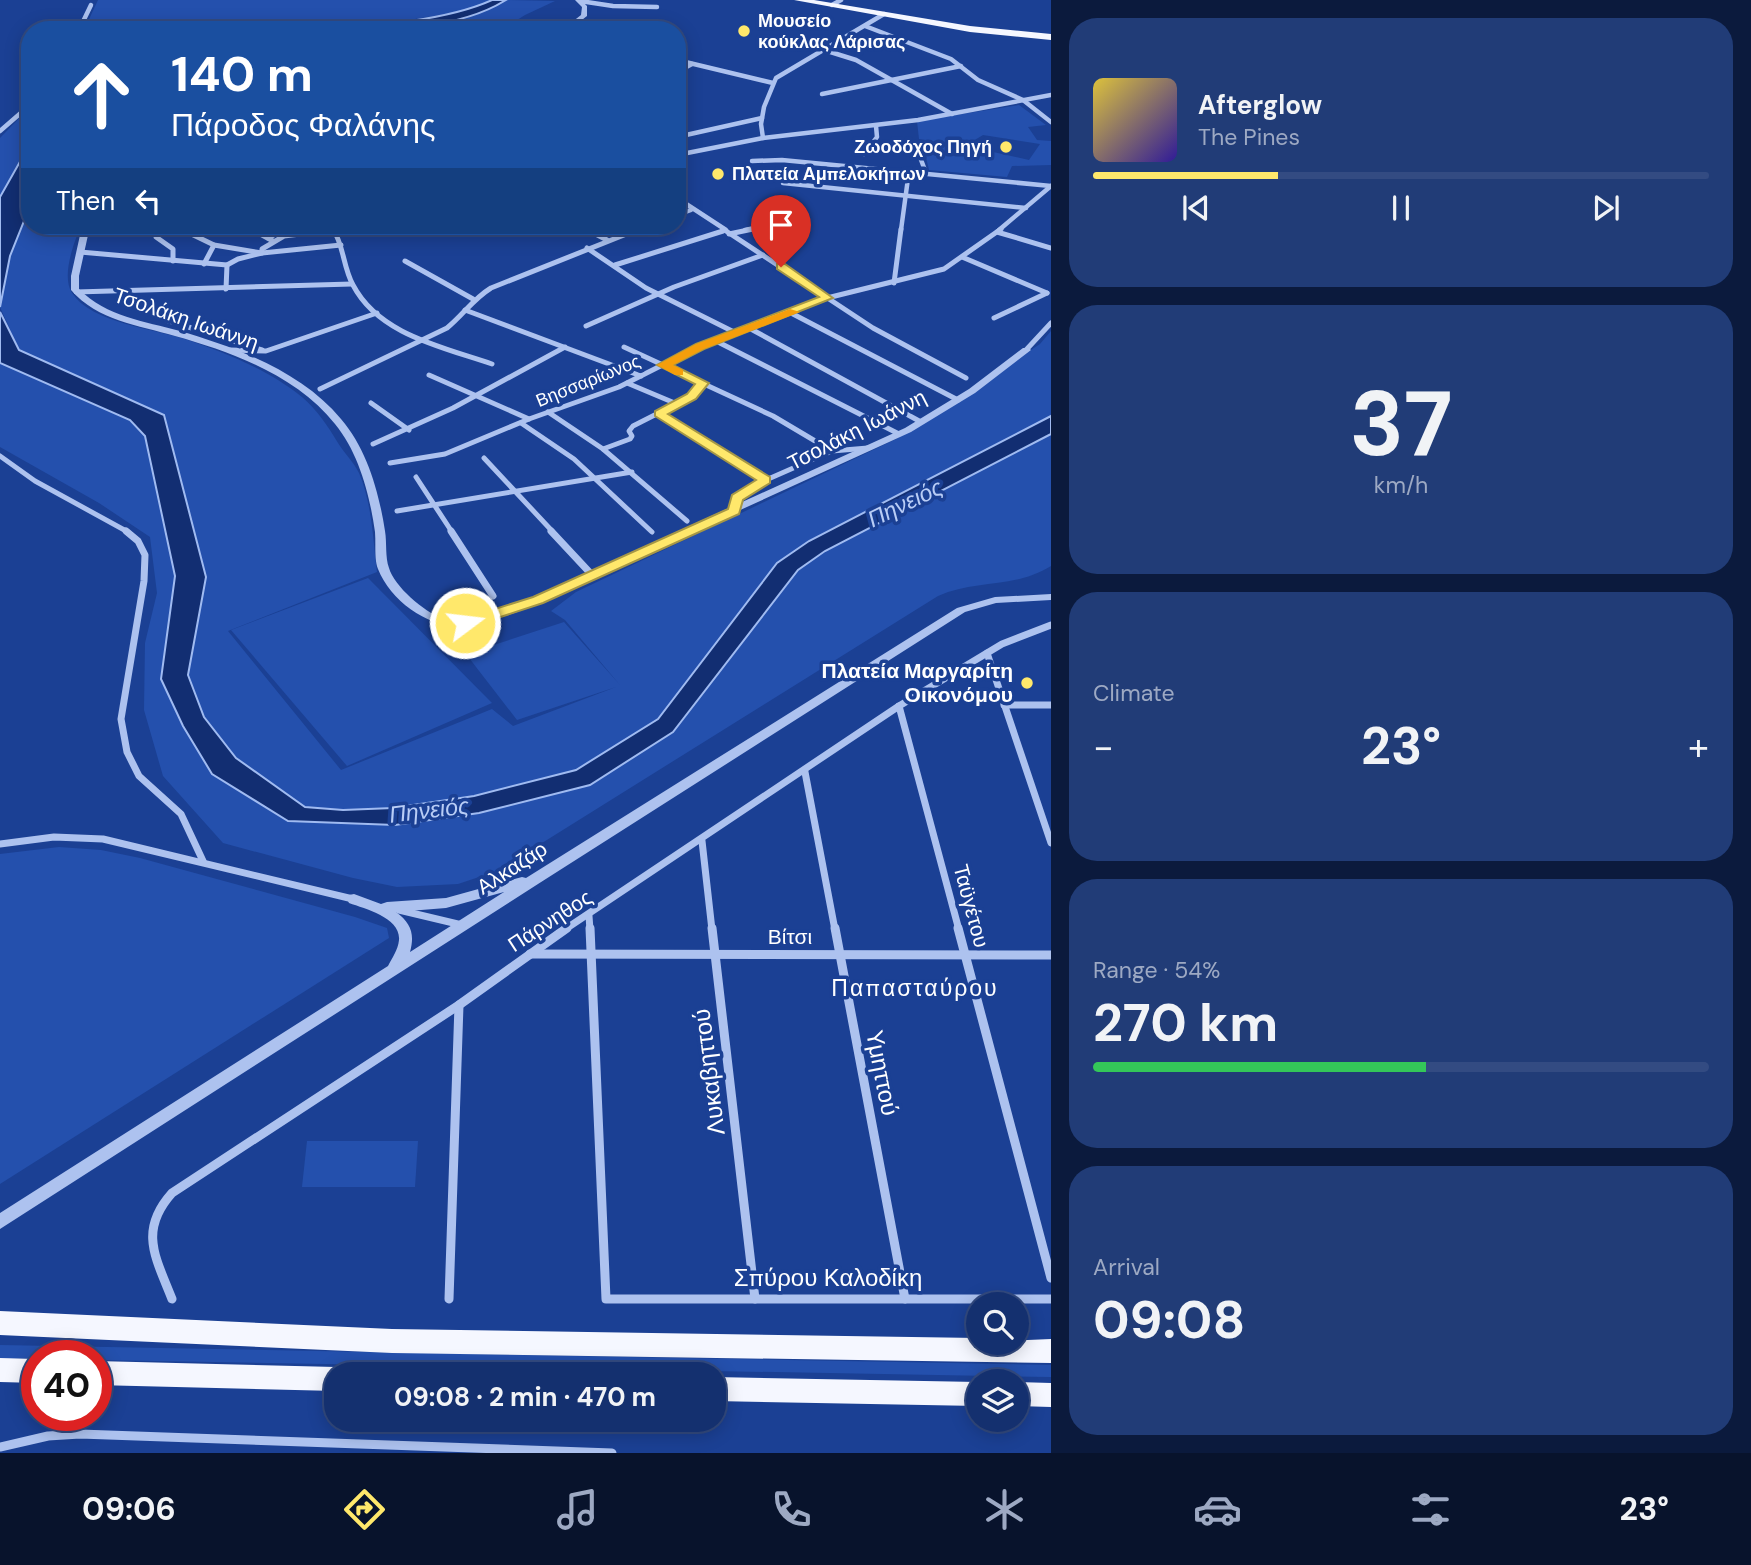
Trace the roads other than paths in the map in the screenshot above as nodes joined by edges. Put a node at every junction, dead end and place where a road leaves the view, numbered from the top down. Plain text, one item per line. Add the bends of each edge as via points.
1 (798, 0) edge
2 (579, 1) edge
3 (836, 2) edge
4 (91, 5) dead end
5 (657, 7) dead end
6 (884, 14) junction
7 (83, 21) edge
8 (577, 21) edge
9 (864, 26) junction
10 (1051, 38) edge
11 (824, 50) junction
12 (686, 62) edge
13 (693, 64) junction
14 (961, 65) junction
15 (686, 68) edge
16 (892, 79) junction
17 (773, 83) junction
18 (822, 94) dead end
19 (1051, 95) edge
20 (1023, 100) junction
21 (21, 113) edge
22 (953, 114) junction
23 (762, 118) junction
24 (1051, 122) edge
25 (876, 126) junction
26 (0, 131) edge
27 (686, 135) edge
28 (763, 138) junction
29 (917, 149) dead end
30 (686, 153) edge
31 (864, 154) dead end
32 (752, 162) dead end
33 (909, 172) junction
34 (926, 173) junction
35 (783, 183) dead end
36 (1051, 186) edge
37 (905, 196) junction
38 (686, 206) edge
39 (1026, 208) junction
40 (691, 210) junction
41 (686, 212) edge
42 (773, 223) dead end
43 (726, 232) junction
44 (997, 232) junction
45 (84, 235) edge
46 (156, 235) edge
47 (194, 235) edge
48 (263, 235) edge
49 (276, 235) edge
50 (290, 235) edge
51 (336, 235) edge
52 (598, 235) edge
53 (621, 235) edge
54 (270, 239) junction
55 (607, 240) junction
56 (214, 245) junction
57 (341, 245) junction
58 (587, 248) junction
59 (1051, 248) edge
60 (80, 252) junction
61 (262, 253) junction
62 (764, 255) junction
63 (962, 257) junction
64 (173, 261) junction
65 (405, 261) dead end
66 (204, 264) junction
67 (227, 265) junction
68 (615, 265) junction
69 (894, 283) junction
70 (352, 284) junction
71 (226, 289) junction
72 (76, 292) junction
73 (1049, 292) edge
74 (658, 295) junction
75 (827, 298) junction
76 (473, 299) junction
77 (465, 310) junction
78 (377, 313) junction
79 (791, 313) junction
80 (994, 318) dead end
81 (166, 320) dead end
82 (1051, 324) edge
83 (586, 326) dead end
84 (749, 328) junction
85 (736, 333) junction
86 (425, 340) junction
87 (716, 341) junction
88 (565, 347) junction
89 (624, 347) dead end
90 (230, 350) junction
91 (1026, 350) joint
92 (266, 351) junction
93 (492, 364) dead end
94 (663, 365) junction
95 (429, 375) dead end
96 (641, 376) junction
97 (966, 378) dead end
98 (627, 383) junction
99 (702, 383) junction
100 (320, 389) dead end
101 (479, 394) junction
102 (958, 400) junction
103 (371, 403) dead end
104 (677, 404) junction
105 (548, 412) junction
106 (659, 414) junction
107 (529, 419) junction
108 (921, 422) junction
109 (521, 423) junction
110 (409, 430) junction
111 (899, 434) junction
112 (373, 444) dead end
113 (868, 448) junction
114 (603, 449) junction
115 (832, 451) junction
116 (0, 456) edge
117 (484, 458) dead end
118 (390, 463) dead end
119 (632, 472) junction
120 (416, 477) dead end
121 (596, 478) junction
122 (766, 480) junction
123 (515, 492) junction
124 (433, 506) junction
125 (397, 511) dead end
126 (734, 511) junction
127 (687, 521) dead end
128 (652, 531) dead end
129 (593, 576) junction
130 (493, 596) dead end
131 (1051, 597) edge
132 (1051, 625) edge
133 (987, 653) junction
134 (1004, 705) junction
135 (1051, 705) edge
136 (899, 706) junction
137 (805, 772) junction
138 (702, 841) junction
139 (1051, 843) edge
140 (0, 844) edge
141 (203, 861) junction
142 (533, 880) junction
143 (354, 899) junction
144 (387, 907) junction
145 (589, 916) junction
146 (463, 925) junction
147 (529, 954) junction
148 (591, 954) junction
149 (715, 954) junction
150 (840, 954) junction
151 (965, 954) junction
152 (1051, 954) edge
153 (391, 972) junction
154 (459, 1005) junction
155 (4, 1218) edge
156 (1051, 1278) edge
157 (172, 1299) dead end
158 (449, 1299) dead end
159 (755, 1299) junction
160 (905, 1299) junction
161 (1051, 1299) edge
162 (0, 1324) edge
163 (1051, 1351) edge
164 (0, 1370) edge
165 (21, 1371) edge
166 (112, 1373) edge
167 (324, 1379) edge
168 (726, 1389) edge
169 (966, 1394) edge
170 (1029, 1394) edge
171 (1051, 1395) edge
172 (0, 1447) edge
173 (466, 1450) edge
174 (612, 1453) edge

1 - 3 main road
2 - 5 street
2 - 8 street via 585,7 584,16
3 - 6 main road
4 - 7 street
6 - 9 street
6 - 10 main road
9 - 11 street
9 - 14 street
11 - 16 street via 853,58
11 - 17 street
12 - 13 street
13 - 15 street
13 - 17 street
14 - 16 street
14 - 20 street via 981,82
16 - 18 street
16 - 22 street
17 - 23 street
19 - 20 street
20 - 22 street
20 - 24 street
21 - 26 street
22 - 25 street
23 - 27 street
23 - 28 street
25 - 28 street
25 - 31 street via 877,137
28 - 30 street
29 - 34 street
32 - 33 street via 782,160
33 - 34 street
33 - 37 street
34 - 36 street
35 - 37 street
36 - 39 street, Βησσαρίωνος
37 - 39 street
37 - 69 street
38 - 40 street
39 - 44 street, Βησσαρίωνος
40 - 41 street
40 - 43 street
42 - 43 street
43 - 62 street
43 - 68 street
44 - 59 street
44 - 63 street, Βησσαρίωνος
45 - 60 street
46 - 64 street via 173,249
47 - 56 street
48 - 54 street
49 - 54 street
50 - 54 street
51 - 57 street
52 - 55 street
53 - 55 street
54 - 61 street
55 - 58 street
56 - 61 street
56 - 66 street
57 - 61 street
57 - 70 street
58 - 68 street
58 - 76 street
60 - 64 street
60 - 72 street
61 - 67 street
62 - 74 street
62 - 75 street
63 - 69 street, Βησσαρίωνος via 944,269
63 - 73 street
64 - 66 street
65 - 76 street
66 - 67 street
67 - 71 street
68 - 74 street
69 - 75 street, Βησσαρίωνος
70 - 71 street
70 - 78 street
71 - 72 street
72 - 90 street, Τσολάκη Ιωάννη via 110,315
73 - 80 street
74 - 83 street
74 - 85 street
75 - 79 street, Βησσαρίωνος
75 - 97 street via 891,340
76 - 77 street
77 - 86 street via 455,323
77 - 88 street
78 - 86 street
78 - 92 street
79 - 84 street, Βησσαρίωνος
79 - 102 street
81 - 92 street
82 - 91 street, Τσολάκη Ιωάννη
84 - 85 street, Βησσαρίωνος
84 - 108 street
85 - 87 street, Βησσαρίωνος
86 - 93 street
86 - 100 street
87 - 94 street, Βησσαρίωνος
87 - 111 street
88 - 96 street
88 - 101 street
89 - 94 street
90 - 92 street
90 - 129 street, Τσολάκη Ιωάννη via 273,371 339,421 371,489 387,578 432,618 465,623 496,615
91 - 102 street, Τσολάκη Ιωάννη
94 - 96 street, Βησσαρίωνος
94 - 99 street
95 - 101 street
96 - 98 street, Βησσαρίωνος
98 - 104 street
98 - 105 street, Βησσαρίωνος
99 - 104 street via 692,396
99 - 115 street via 773,416
101 - 107 street
101 - 110 street
102 - 108 street, Τσολάκη Ιωάννη
103 - 110 street
104 - 106 street
105 - 107 street, Βησσαρίωνος
105 - 114 street
106 - 114 street via 633,426 629,439
106 - 122 street
107 - 109 street, Βησσαρίωνος
108 - 111 street, Τσολάκη Ιωάννη
109 - 118 street, Βησσαρίωνος via 445,454
109 - 121 street
110 - 112 street
111 - 113 street, Τσολάκη Ιωάννη
113 - 115 street
113 - 126 street, Τσολάκη Ιωάννη
114 - 119 street
115 - 122 street
116 - 141 street via 138,541 145,555 144,581 121,719 125,741 131,762 145,782 178,811
117 - 123 street
119 - 121 street
119 - 127 street
120 - 124 street
121 - 123 street
121 - 128 street
122 - 126 street via 737,498
123 - 124 street
123 - 129 street
124 - 125 street
124 - 130 street
126 - 129 street, Τσολάκη Ιωάννη
131 - 142 street, Αλκαζάρ via 995,600 961,610
132 - 133 street, Πάρνηθος
133 - 134 street
133 - 136 street, Πάρνηθος
134 - 135 street
134 - 139 street
136 - 137 street, Πάρνηθος
136 - 151 street, Ταϋγέτου
137 - 138 street, Πάρνηθος
137 - 150 street, Υμηττού
138 - 145 street, Πάρνηθος
138 - 149 street, Λυκαβηττού
140 - 141 street via 92,838
141 - 143 street
142 - 144 street via 446,903
142 - 146 street, Αλκαζάρ
143 - 144 street
143 - 153 street via 395,917 404,926 406,949
144 - 146 street
145 - 147 street, Πάρνηθος
145 - 148 street
146 - 153 street, Αλκαζάρ
147 - 148 street, Βίτσι
147 - 154 street, Πάρνηθος
148 - 149 street, Βίτσι
148 - 159 street, Σπύρου Καλοδίκη via 606,1299
149 - 150 street, Βίτσι
149 - 159 street, Λυκαβηττού
150 - 151 street, Βίτσι
150 - 160 street, Υμηττού
151 - 152 street, Βίτσι
151 - 156 street, Ταϋγέτου
153 - 155 street, Αλκαζάρ
154 - 157 street, Πάρνηθος via 163,1201 151,1222 151,1234 153,1254
154 - 158 street
159 - 160 street, Σπύρου Καλοδίκη
160 - 161 street, Σπύρου Καλοδίκη
162 - 163 main road via 392,1341
164 - 165 main road
166 - 167 main road
168 - 169 main road
170 - 171 main road
172 - 173 street via 48,1436 91,1434
173 - 174 street

